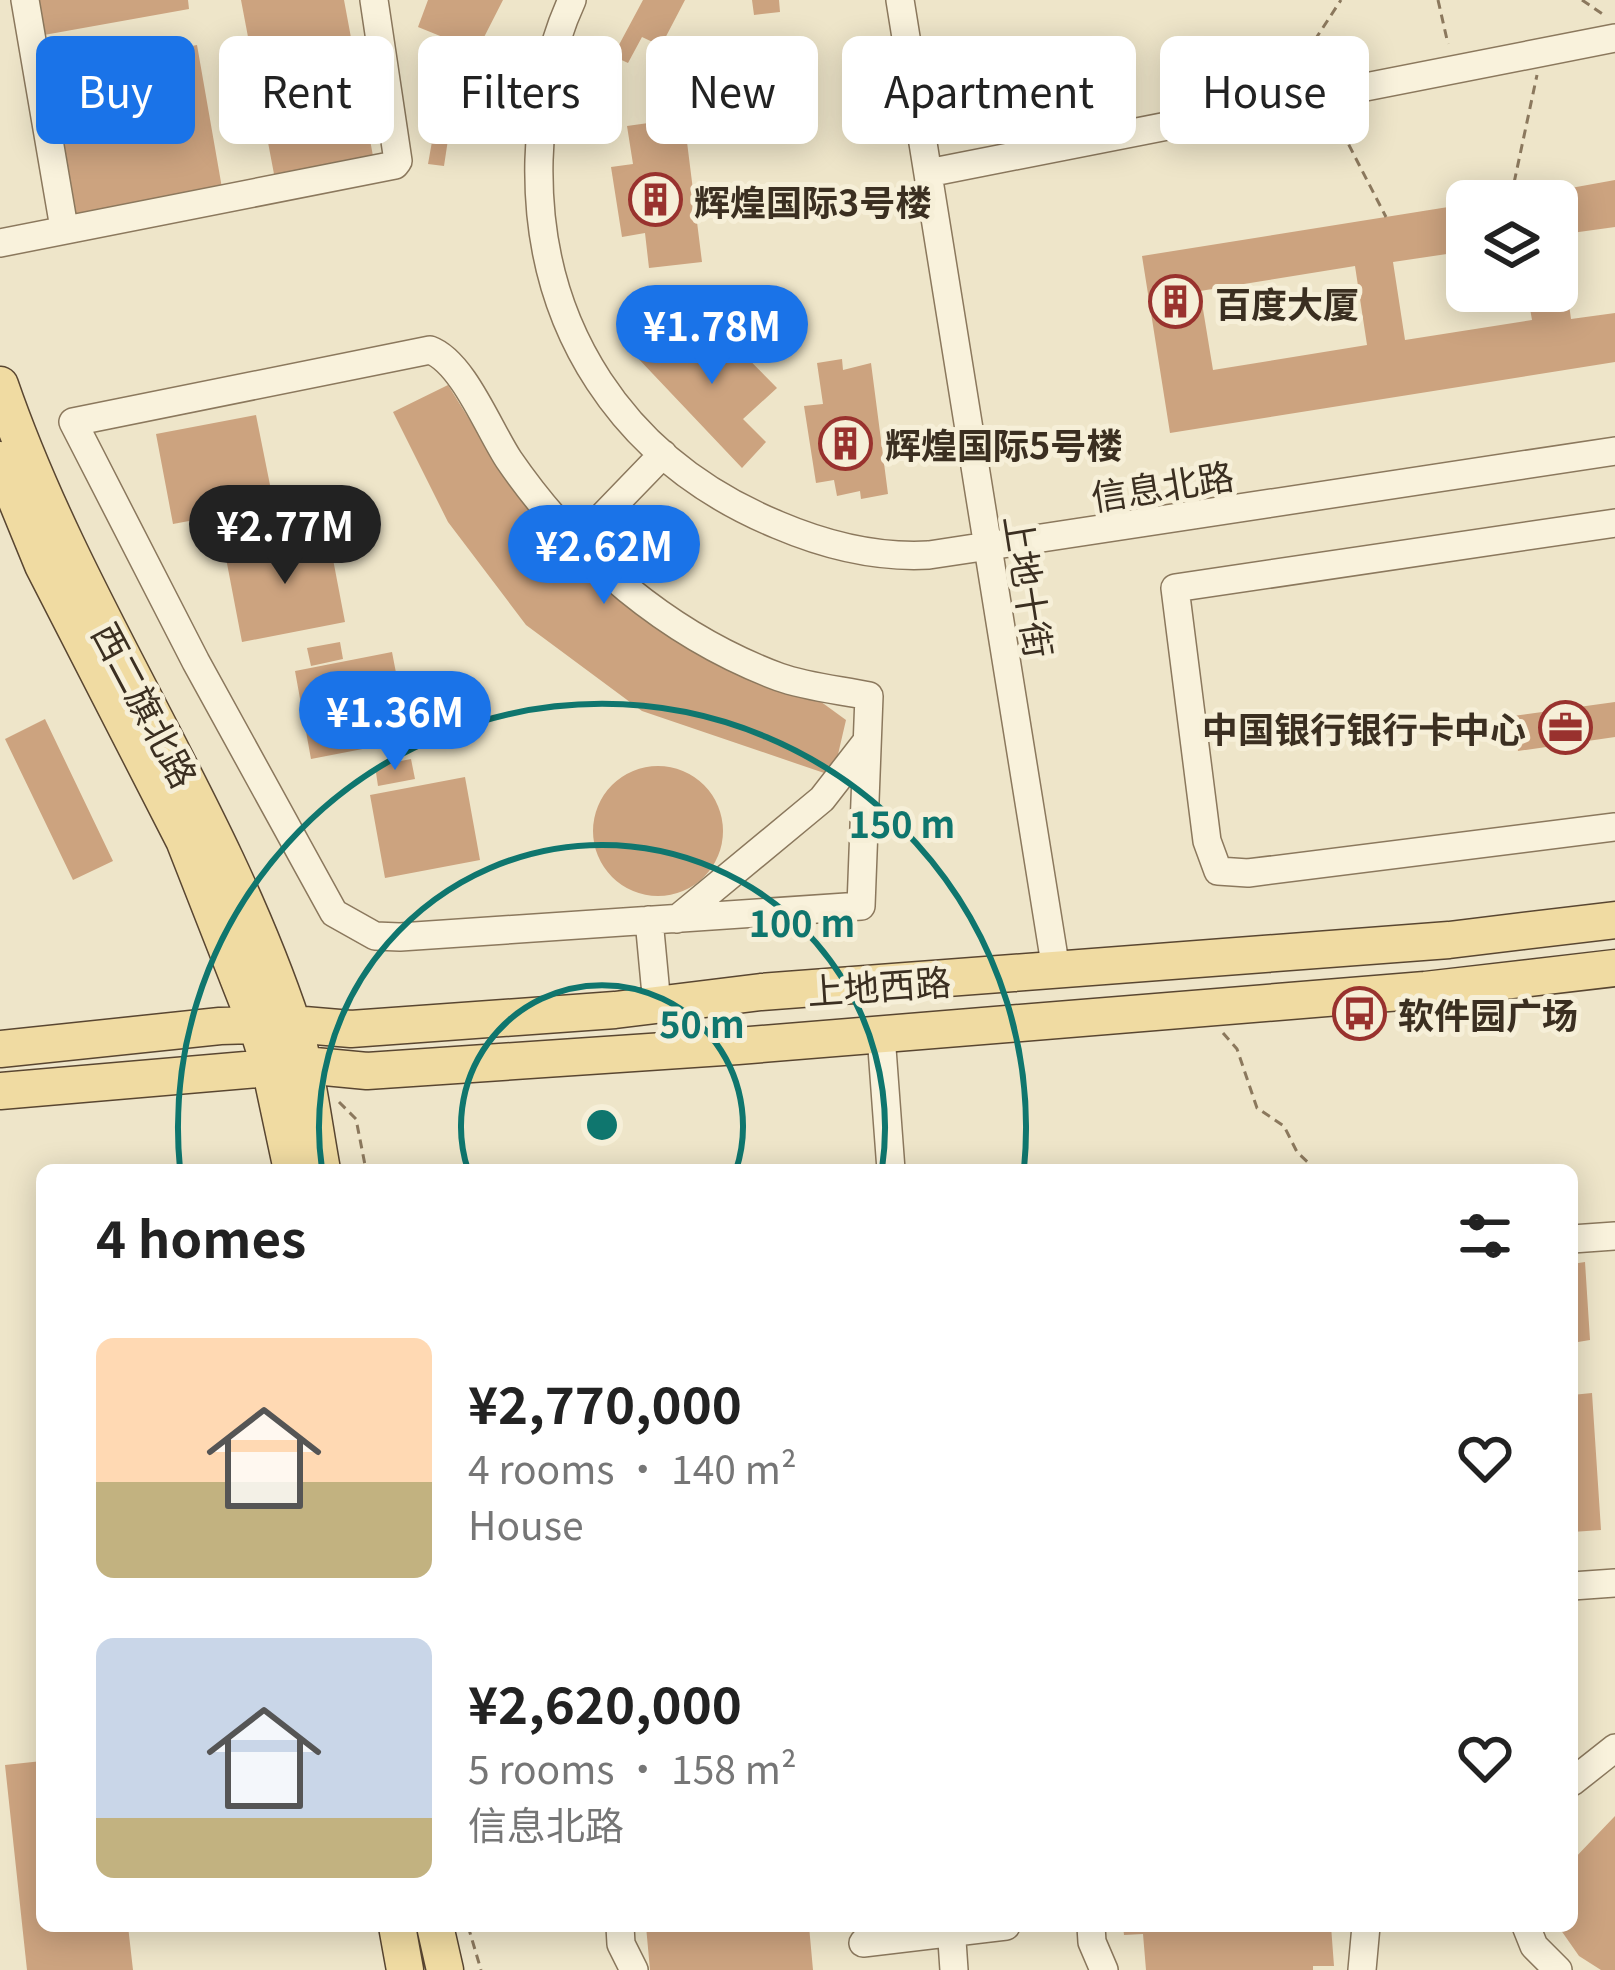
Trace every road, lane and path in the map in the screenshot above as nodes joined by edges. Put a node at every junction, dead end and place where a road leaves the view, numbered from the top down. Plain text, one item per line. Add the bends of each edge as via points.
1 (25, 0) edge
2 (374, 0) edge
3 (572, 0) edge
4 (900, 0) edge
5 (1341, 0) edge
6 (1438, 0) edge
7 (1582, 0) edge
8 (1615, 23) edge
9 (1318, 36) edge
10 (1615, 38) edge
11 (1542, 52) junction
12 (1454, 69) junction
13 (1369, 86) edge
14 (1160, 127) edge
15 (1348, 144) edge
16 (928, 173) junction
17 (1514, 180) edge
18 (1386, 217) dead end
19 (64, 228) junction
20 (0, 243) edge
21 (0, 385) edge
22 (1615, 451) edge
23 (663, 454) junction
24 (0, 460) edge
25 (1615, 524) edge
26 (578, 542) junction
27 (988, 548) junction
28 (867, 741) junction
29 (1615, 826) edge
30 (663, 919) junction
31 (1615, 920) edge
32 (1056, 970) junction
33 (1615, 970) edge
34 (657, 1005) junction
35 (274, 1025) junction
36 (1223, 1033) dead end
37 (881, 1034) junction
38 (0, 1049) edge
39 (287, 1066) junction
40 (0, 1091) edge
41 (292, 1164) edge
42 (320, 1164) edge
43 (365, 1164) edge
44 (891, 1164) edge
45 (1310, 1164) edge
46 (1615, 1236) edge
47 (1578, 1239) edge
48 (1615, 1583) edge
49 (1578, 1586) edge
50 (1615, 1748) edge
51 (1578, 1777) edge
52 (398, 1932) edge
53 (436, 1932) edge
54 (470, 1932) edge
55 (620, 1932) edge
56 (940, 1932) edge
57 (951, 1932) edge
58 (1091, 1932) edge
59 (1365, 1932) edge
60 (1528, 1932) edge
61 (860, 1946) edge
62 (405, 1970) edge
63 (445, 1970) edge
64 (481, 1970) edge
65 (634, 1970) edge
66 (954, 1970) edge
67 (1104, 1970) edge
68 (1362, 1970) edge
69 (1558, 1970) edge

1 - 19 street
2 - 19 street via 395,165
3 - 23 street, 信息北路 via 553,41 543,95 538,194 547,248 578,350 630,425
4 - 16 street, 上地十街
5 - 9 path
6 - 12 path
7 - 8 path
10 - 11 street
11 - 12 street
11 - 17 path
12 - 13 street
14 - 16 street
15 - 18 path
16 - 27 street, 上地十街
19 - 20 street
21 - 35 main road, 西二旗北路 via 69,556 212,828
22 - 27 street, 信息北路
23 - 26 street
23 - 27 street, 信息北路 via 744,511 802,535 909,556
24 - 35 main road, 西二旗北路 via 43,566
25 - 29 street via 1175,588 1207,841 1218,871
26 - 28 street via 650,608 713,646 782,678 869,696
26 - 30 street via 508,458 450,362 430,350 73,422 334,913 375,936 400,937
27 - 32 street, 上地十街
28 - 30 street via 822,799
28 - 30 street via 861,906
30 - 34 street
31 - 32 main road, 上地西路
32 - 34 main road, 上地西路
33 - 37 main road, 上地西路
34 - 35 main road, 上地西路 via 351,1030
35 - 38 main road, 上地西路
35 - 39 main road
36 - 45 path via 1238,1048 1257,1108 1284,1126
37 - 39 main road, 上地西路 via 368,1071
37 - 44 street
39 - 40 main road, 上地西路
39 - 41 main road
39 - 42 main road
39 - 43 path via 356,1119
46 - 47 street
48 - 49 street
50 - 51 street
52 - 62 main road
53 - 63 main road
54 - 64 path
55 - 65 street
56 - 61 street
57 - 66 street
58 - 67 street
59 - 68 street
60 - 69 street

